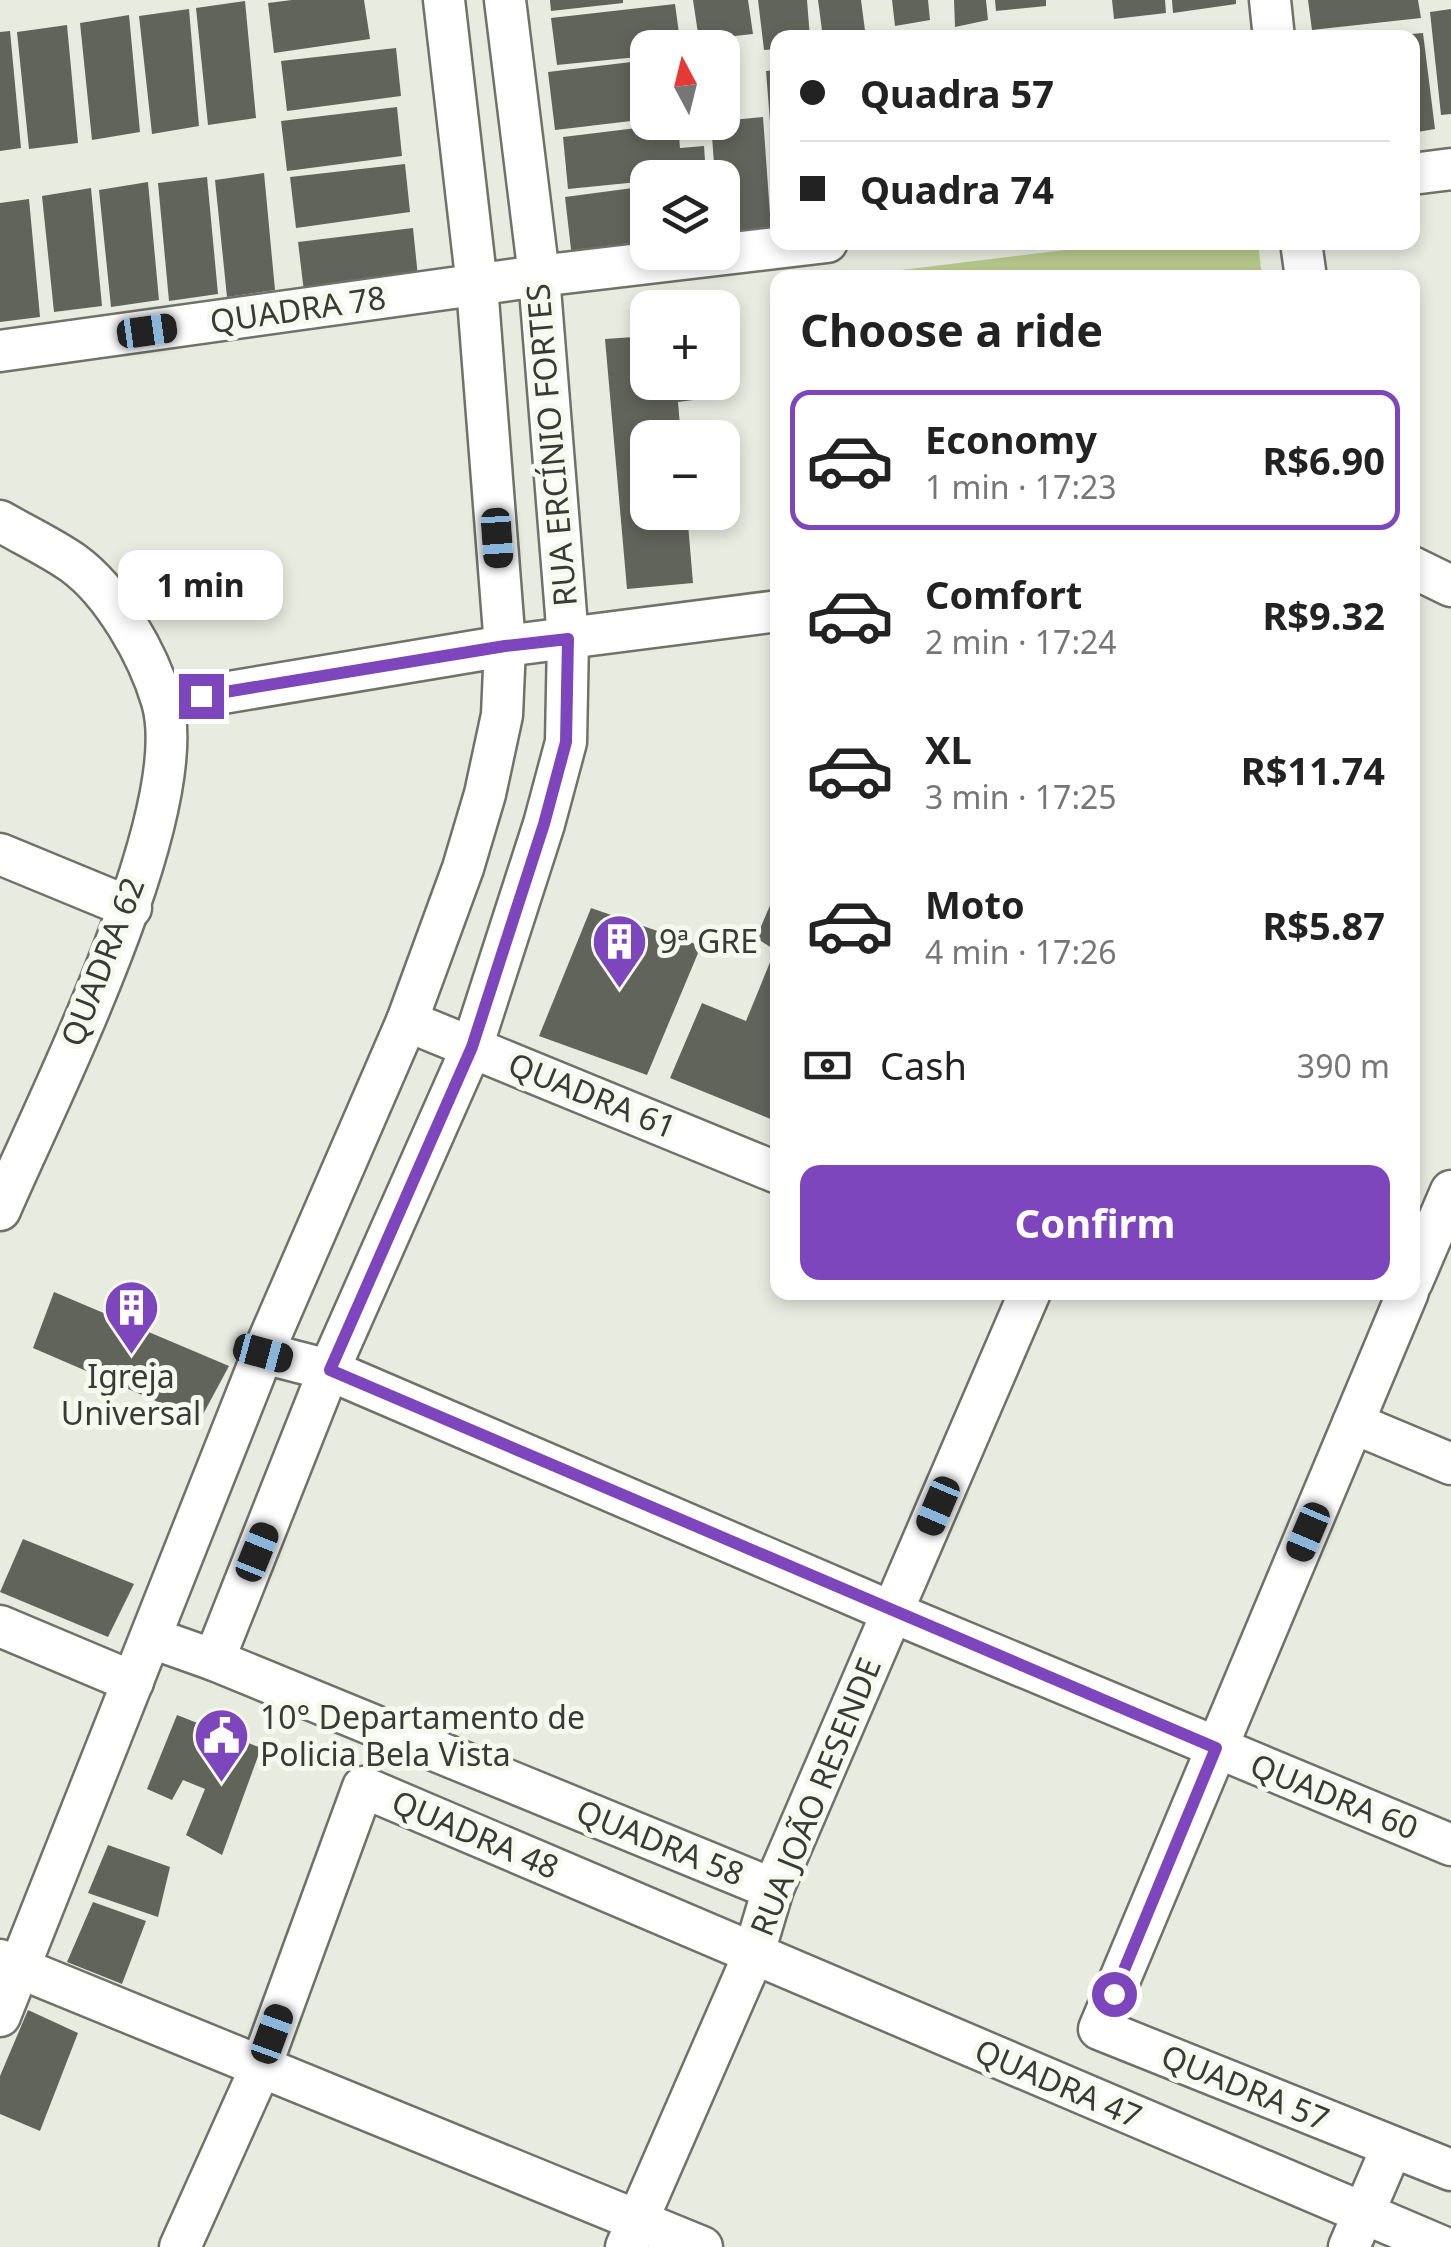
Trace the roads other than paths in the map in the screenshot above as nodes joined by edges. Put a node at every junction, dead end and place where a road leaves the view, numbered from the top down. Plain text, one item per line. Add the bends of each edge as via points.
1 (444, 0) edge
2 (505, 0) edge
3 (1270, 0) edge
4 (1273, 30) edge
5 (1451, 169) edge
6 (1420, 173) edge
7 (770, 249) edge
8 (538, 276) junction
9 (477, 286) junction
10 (0, 352) edge
11 (0, 521) edge
12 (1420, 572) edge
13 (1451, 586) edge
14 (770, 612) edge
15 (568, 639) junction
16 (505, 646) junction
17 (163, 703) junction
18 (0, 854) edge
19 (130, 908) junction
20 (406, 1021) junction
21 (472, 1047) junction
22 (770, 1170) edge
23 (1451, 1190) edge
24 (0, 1210) edge
25 (1420, 1263) edge
26 (1027, 1300) edge
27 (1405, 1300) edge
28 (263, 1353) junction
29 (330, 1370) junction
30 (1353, 1423) junction
31 (1451, 1464) edge
32 (892, 1612) junction
33 (0, 1626) edge
34 (152, 1638) junction
35 (214, 1660) junction
36 (133, 1682) junction
37 (1216, 1748) junction
38 (1451, 1845) edge
39 (773, 1890) junction
40 (753, 1956) junction
41 (10, 1964) edge
42 (0, 2016) edge
43 (260, 2069) junction
44 (1392, 2147) junction
45 (1451, 2170) edge
46 (1356, 2231) edge
47 (632, 2233) edge
48 (180, 2247) edge
49 (702, 2247) edge
50 (1444, 2247) edge

1 - 9 street, RUA ERCÍNIO FORTES
2 - 8 street, RUA ERCÍNIO FORTES
3 - 4 street
5 - 6 street
7 - 8 street, QUADRA 78
8 - 9 street, QUADRA 78
8 - 15 street, RUA ERCÍNIO FORTES
9 - 10 street, QUADRA 78
9 - 16 street, RUA ERCÍNIO FORTES
11 - 17 street via 75,564 128,622
12 - 13 street
14 - 15 street
15 - 16 street
15 - 21 street, RUA ERCÍNIO FORTES via 566,742
16 - 17 street
16 - 20 street, RUA ERCÍNIO FORTES via 502,714 485,794
17 - 19 street, QUADRA 62 via 160,793
18 - 19 street
19 - 24 street, QUADRA 62
20 - 21 street, QUADRA 61
20 - 28 street, RUA ERCÍNIO FORTES
21 - 22 street, QUADRA 61
21 - 29 street, RUA ERCÍNIO FORTES
23 - 25 street
26 - 32 street, RUA JOÃO RESENDE
27 - 30 street
28 - 29 street
28 - 34 street, RUA ERCÍNIO FORTES
29 - 32 street
29 - 35 street, RUA ERCÍNIO FORTES
30 - 31 street
30 - 37 street
32 - 37 street, QUADRA 60
32 - 39 street, RUA JOÃO RESENDE
33 - 36 street
34 - 35 street
34 - 36 street, RUA ERCÍNIO FORTES
35 - 39 street, QUADRA 58
36 - 41 street, RUA ERCÍNIO FORTES
37 - 38 street, QUADRA 60
37 - 44 street, QUADRA 57 via 1099,2029
39 - 40 street, RUA JOÃO RESENDE
40 - 43 street, QUADRA 48 via 362,1787
40 - 46 street, QUADRA 47
40 - 47 street, RUA JOÃO RESENDE
41 - 42 street, RUA ERCÍNIO FORTES
41 - 43 street
43 - 47 street
43 - 48 street
44 - 45 street, QUADRA 57
44 - 46 street
46 - 50 street, QUADRA 47
47 - 49 street

